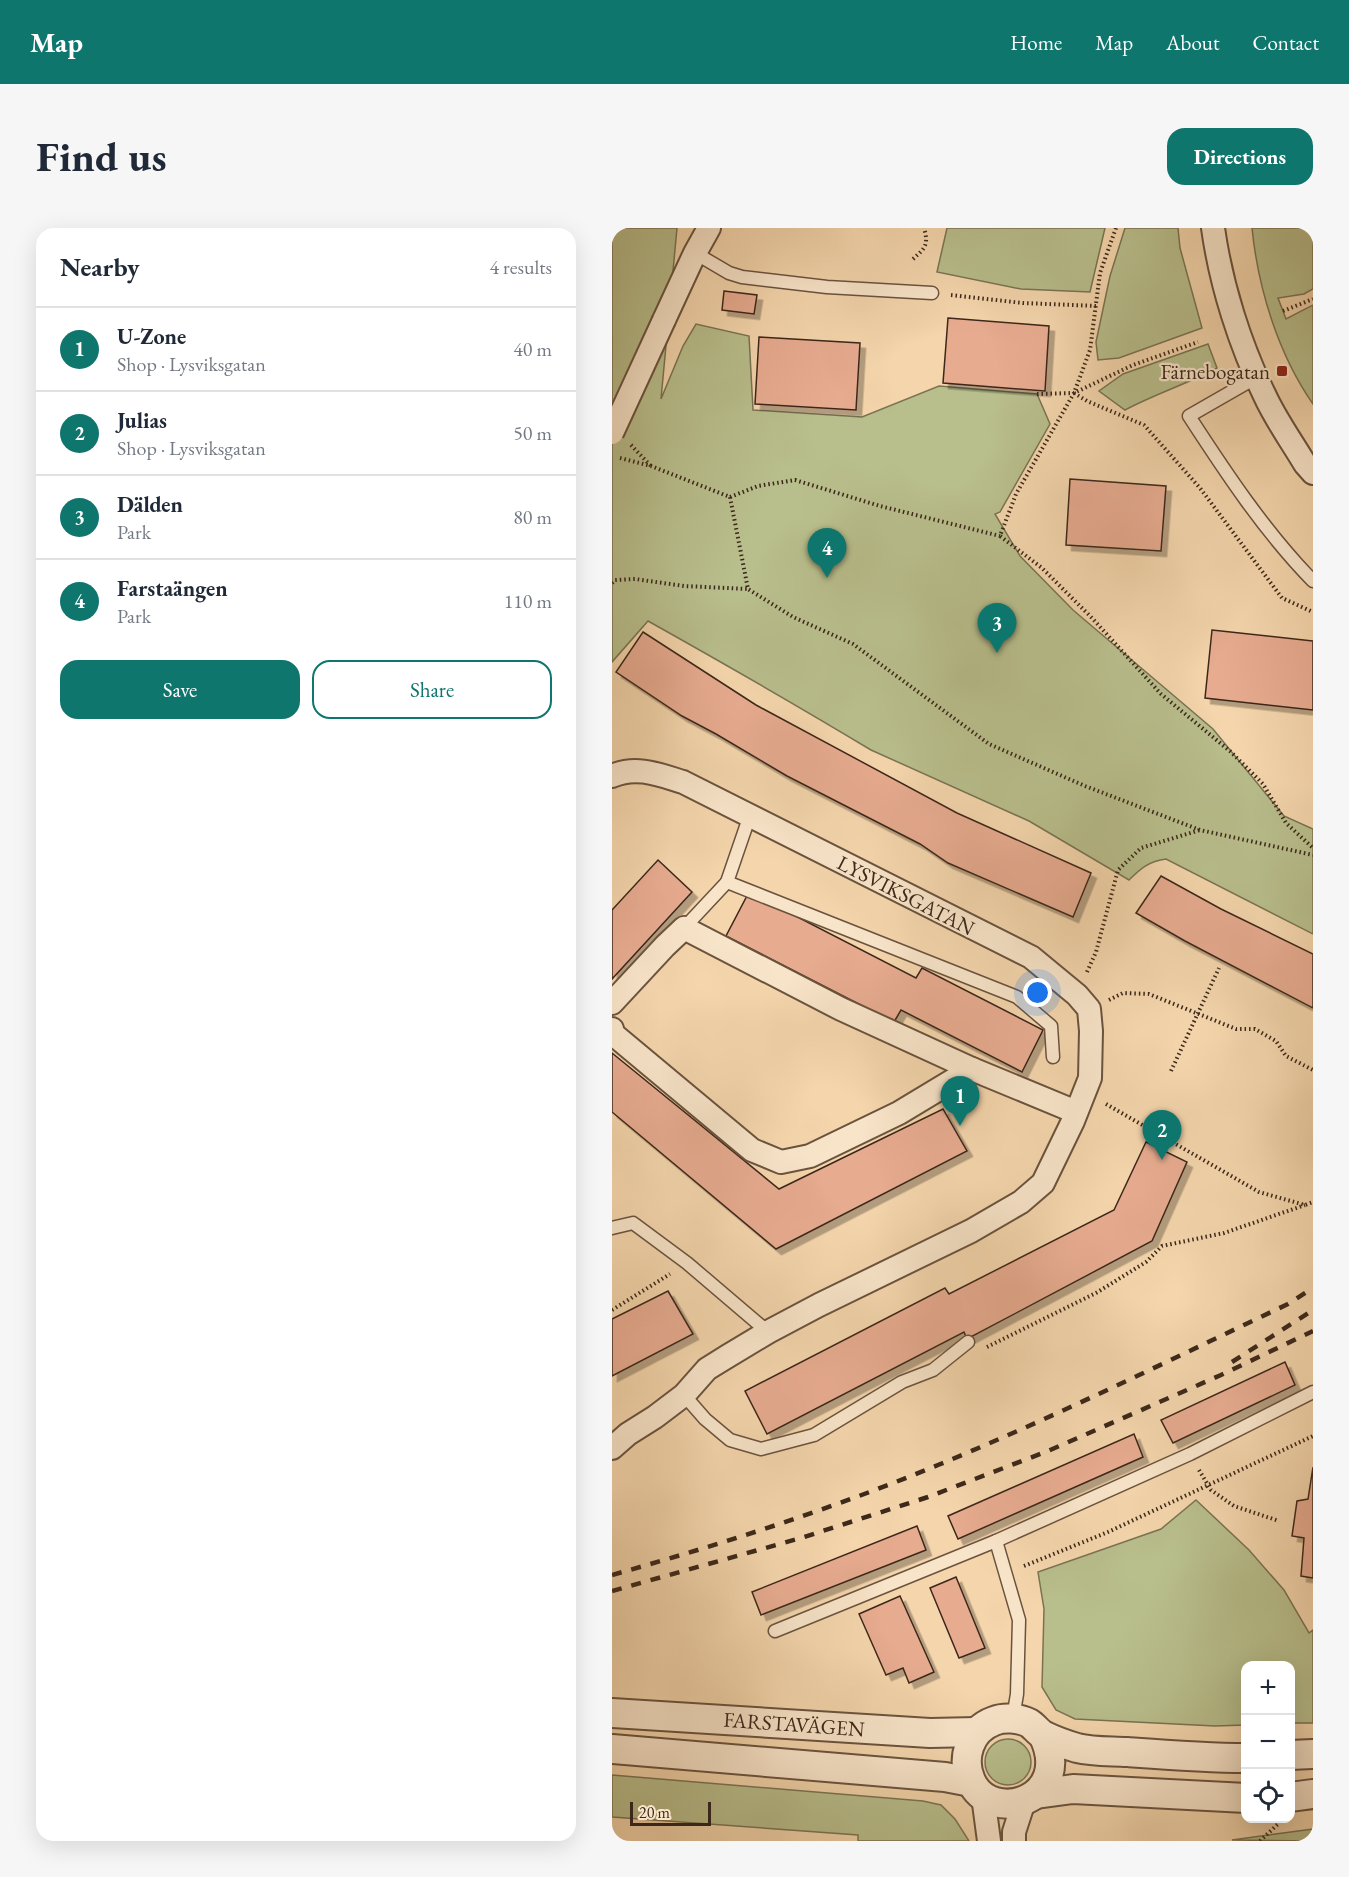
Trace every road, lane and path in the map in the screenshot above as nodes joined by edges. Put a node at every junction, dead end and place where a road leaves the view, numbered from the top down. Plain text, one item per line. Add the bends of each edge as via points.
1 (709, 228) edge
2 (924, 228) edge
3 (1116, 228) edge
4 (1214, 228) edge
5 (694, 253) junction
6 (913, 259) dead end
7 (932, 293) joint
8 (1313, 300) edge
9 (1097, 306) junction
10 (1282, 311) dead end
11 (1198, 342) dead end
12 (1257, 377) junction
13 (1074, 393) junction
14 (1037, 394) dead end
15 (612, 433) edge
16 (612, 456) edge
17 (1313, 473) edge
18 (730, 497) junction
19 (1000, 536) junction
20 (1313, 581) edge
21 (612, 583) edge
22 (748, 590) junction
23 (1313, 612) edge
24 (612, 776) edge
25 (750, 815) junction
26 (1200, 830) junction
27 (1313, 848) edge
28 (1313, 855) edge
29 (727, 882) junction
30 (684, 928) junction
31 (1096, 952) dead end
32 (1219, 968) dead end
33 (612, 1003) edge
34 (1089, 1010) junction
35 (1197, 1014) junction
36 (612, 1029) edge
37 (1053, 1058) dead end
38 (972, 1069) junction
39 (1313, 1070) edge
40 (1171, 1071) dead end
41 (1084, 1091) junction
42 (1076, 1112) junction
43 (1313, 1202) edge
44 (1305, 1205) junction
45 (612, 1227) edge
46 (687, 1263) junction
47 (612, 1311) edge
48 (768, 1332) junction
49 (968, 1342) joint
50 (1313, 1392) edge
51 (684, 1395) junction
52 (1313, 1436) edge
53 (612, 1448) edge
54 (1190, 1454) junction
55 (1208, 1486) junction
56 (1279, 1521) dead end
57 (996, 1541) junction
58 (1006, 1573) junction
59 (776, 1631) dead end
60 (612, 1713) edge
61 (1013, 1718) junction
62 (977, 1732) junction
63 (1043, 1734) junction
64 (612, 1749) edge
65 (1313, 1754) edge
66 (1295, 1755) edge
67 (1241, 1758) edge
68 (977, 1789) junction
69 (1313, 1794) edge
70 (1295, 1796) edge
71 (1030, 1798) junction
72 (1241, 1798) edge
73 (1278, 1823) edge
74 (989, 1841) edge
75 (1014, 1841) edge
76 (1260, 1841) edge

1 - 5 street
2 - 6 path via 924,249
3 - 9 path via 1100,273
4 - 12 street via 1227,293
5 - 7 lane via 742,278
5 - 15 street, bridge
7 - 9 path
8 - 10 path
9 - 13 path via 1090,350
11 - 13 path via 1134,365
12 - 17 street via 1265,397
12 - 20 lane via 1189,416 1263,522
13 - 14 path
13 - 19 path via 1016,494
13 - 23 path via 1144,425 1200,488 1282,598
16 - 18 path via 651,466
18 - 19 path via 758,486 795,480
18 - 22 path
19 - 27 path via 1042,567 1161,694 1231,752 1263,784 1286,823
21 - 22 path via 635,579
22 - 26 path via 793,617 853,644 989,744 1084,786
24 - 25 street, LYSVIKSGATAN via 624,770 650,772 683,782
25 - 29 lane
25 - 34 street, LYSVIKSGATAN via 1030,957 1077,994
26 - 28 path
26 - 31 path via 1141,848 1118,870
29 - 30 lane
29 - 37 lane via 1017,997 1051,1026
30 - 33 street
30 - 38 street via 841,1009
32 - 35 path
34 - 35 path via 1123,993 1149,994
34 - 41 street via 1090,1078
35 - 39 path via 1236,1029 1255,1029 1276,1041 1286,1056
35 - 40 path
36 - 38 street via 613,1034 752,1150 781,1162 810,1156 898,1113
38 - 42 street
41 - 42 street
41 - 44 path via 1259,1192
42 - 48 street via 1043,1183 1020,1202 971,1231
43 - 44 path
44 - 49 path via 1224,1233 1162,1246 1146,1262 1096,1293 986,1348 974,1340
45 - 46 lane via 633,1223
46 - 47 path
46 - 48 lane
48 - 51 street via 707,1369
49 - 51 lane via 933,1370 902,1382 814,1435 762,1449 730,1440
50 - 54 lane
51 - 53 street
52 - 55 path
54 - 55 path
54 - 57 lane
55 - 56 path via 1234,1506
55 - 58 path
57 - 58 lane
57 - 59 lane
58 - 61 lane via 1019,1620
60 - 62 street, FARSTAVÄGEN via 918,1732
61 - 62 street, FARSTAVÄGEN via 993,1721
61 - 63 street via 1029,1723
62 - 68 street via 966,1760
63 - 67 street via 1077,1748
63 - 71 street via 1050,1749 1051,1766 1046,1781
64 - 68 street, FARSTAVÄGEN via 922,1775
65 - 66 street
68 - 71 street, FARSTAVÄGEN via 1000,1803
68 - 74 street
69 - 70 street
71 - 72 street, FARSTAVÄGEN via 1073,1789
71 - 75 street via 1014,1832
73 - 76 path

